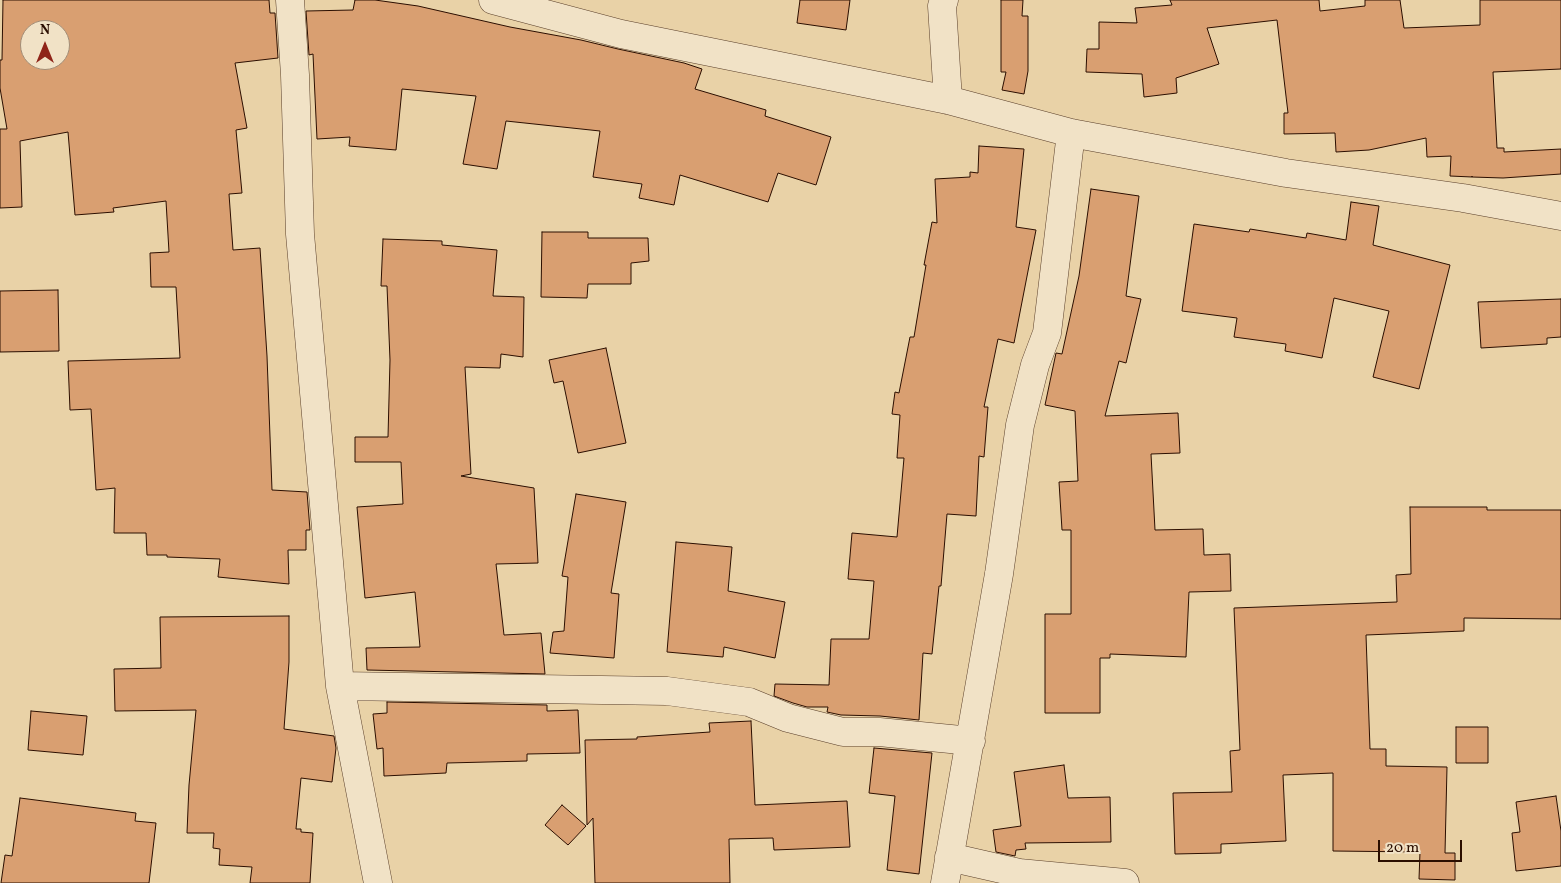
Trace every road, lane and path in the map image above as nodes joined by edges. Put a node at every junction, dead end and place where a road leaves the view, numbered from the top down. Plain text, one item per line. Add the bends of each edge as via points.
1 (290, 0) edge
2 (493, 0) edge
3 (944, 0) edge
4 (525, 4) edge
5 (948, 100) junction
6 (1071, 133) junction
7 (1561, 216) edge
8 (340, 686) junction
9 (971, 741) junction
10 (947, 870) edge
11 (378, 883) edge
12 (1125, 883) edge

1 - 8 street via 300,234
2 - 4 street
3 - 5 street
4 - 5 street via 621,34
5 - 6 street
6 - 7 street via 1286,173 1463,198
6 - 9 street via 1047,333 1035,365 1020,425
8 - 9 street via 667,691 749,702 788,718 843,732 879,732
8 - 11 street
9 - 10 street
10 - 12 street

